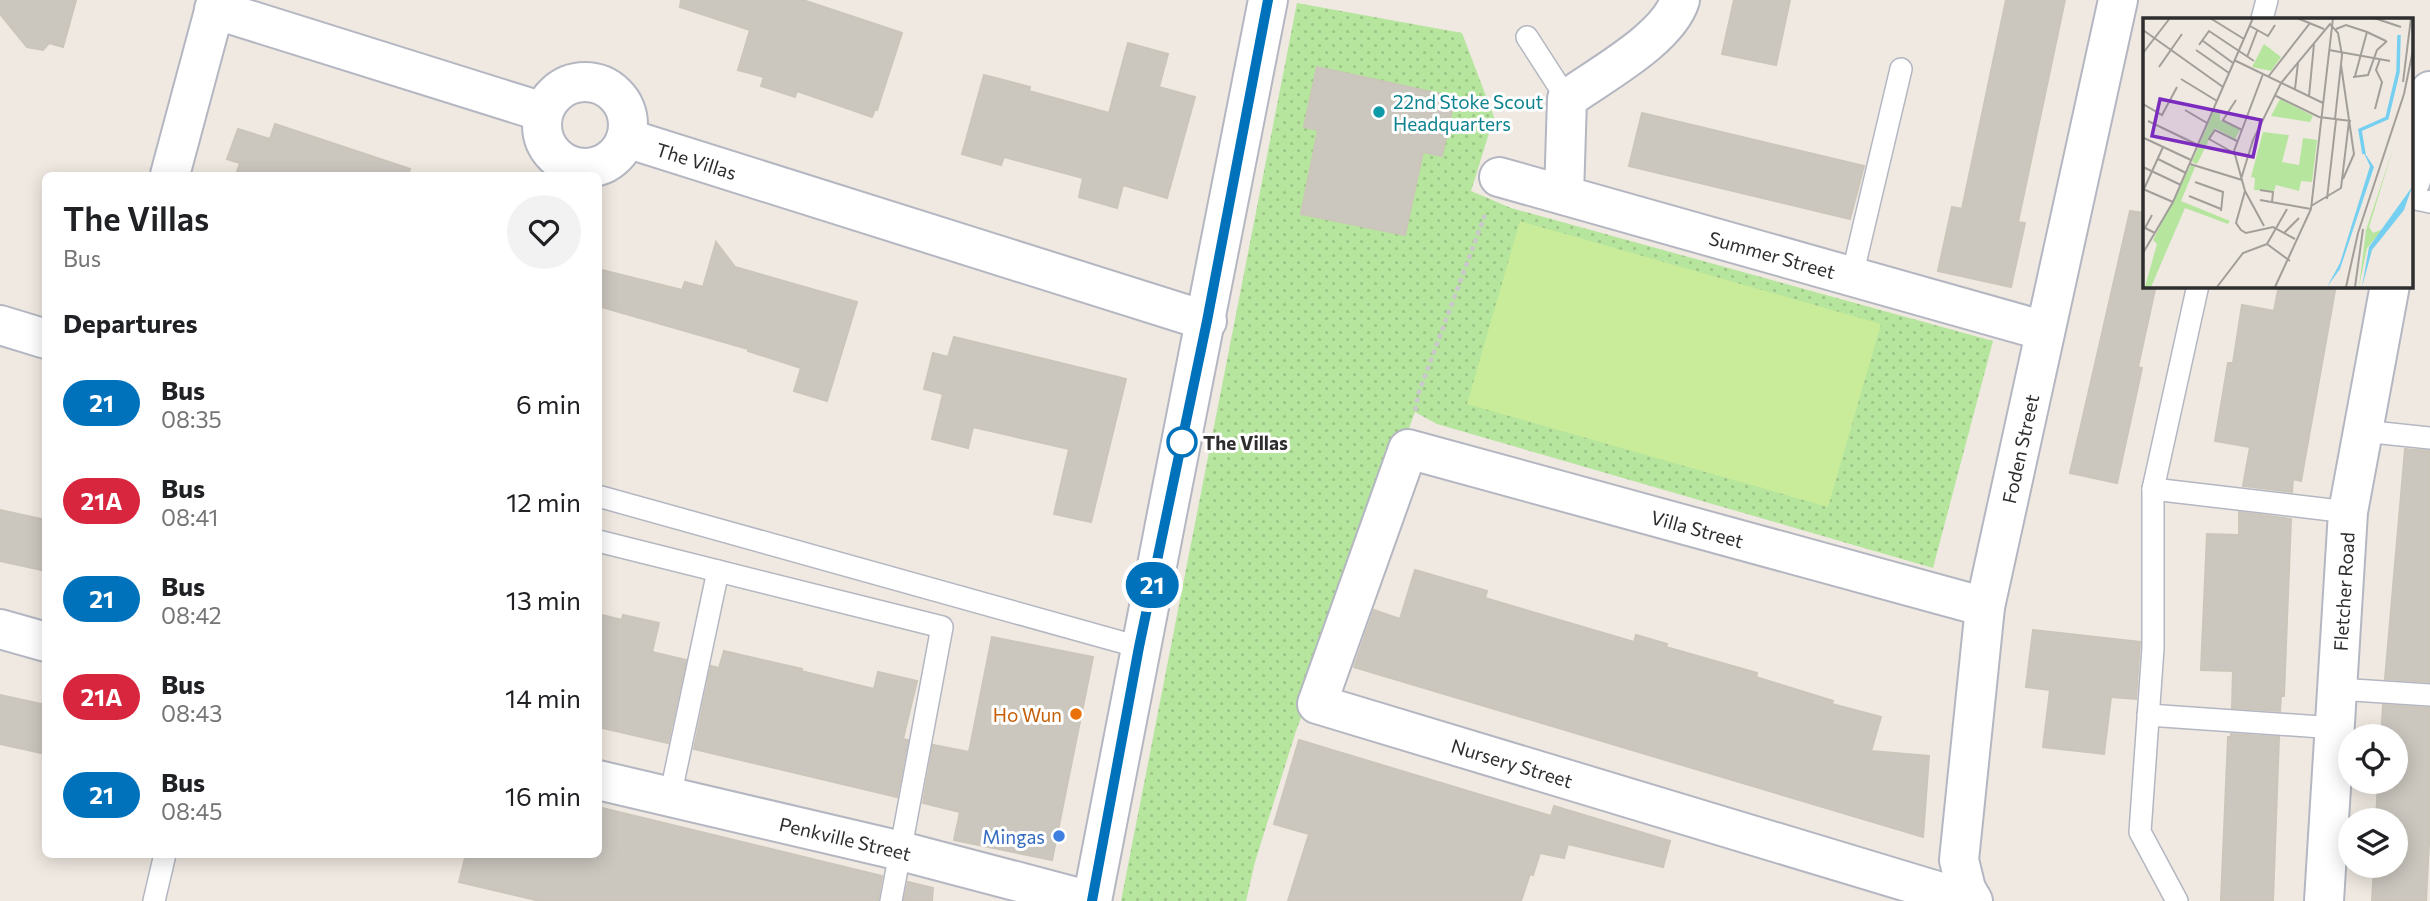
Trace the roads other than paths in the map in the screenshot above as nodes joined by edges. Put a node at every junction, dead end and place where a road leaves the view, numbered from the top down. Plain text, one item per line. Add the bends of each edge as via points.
1 (1268, 0) edge
2 (1680, 0) edge
3 (2118, 0) edge
4 (2267, 0) edge
5 (216, 4) edge
6 (2262, 18) edge
7 (1527, 37) dead end
8 (1901, 69) dead end
9 (2430, 91) edge
10 (1567, 99) junction
11 (543, 112) junction
12 (2415, 135) edge
13 (626, 138) junction
14 (2412, 169) edge
15 (171, 172) edge
16 (1499, 177) road end
17 (1564, 195) junction
18 (2412, 198) edge
19 (2430, 202) edge
20 (1852, 276) junction
21 (2198, 287) edge
22 (2390, 287) edge
23 (1207, 321) junction
24 (0, 325) edge
25 (2045, 331) junction
26 (42, 338) edge
27 (2363, 431) junction
28 (2430, 438) edge
29 (1408, 449) joint
30 (2153, 489) junction
31 (602, 497) edge
32 (2348, 512) junction
33 (602, 542) edge
34 (718, 571) junction
35 (1985, 607) junction
36 (0, 629) edge
37 (42, 641) edge
38 (1139, 647) junction
39 (2337, 690) junction
40 (2430, 695) edge
41 (2148, 715) junction
42 (2335, 728) junction
43 (602, 781) edge
44 (670, 797) junction
45 (901, 851) junction
46 (164, 858) edge
47 (1970, 895) edge
48 (154, 901) edge
49 (891, 901) edge
50 (1091, 901) edge
51 (2177, 901) edge
52 (2324, 901) edge

1 - 23 street
2 - 10 street via 1677,11 1654,38
3 - 25 street, Foden Street
4 - 6 lane
5 - 11 street
5 - 15 street
7 - 10 lane
8 - 20 lane
9 - 12 street
10 - 17 street
11 - 13 street via 544,141 552,154 572,166 594,168 608,162
11 - 13 street via 549,99 571,83 598,83 611,89 627,111
12 - 14 street
13 - 23 street, The Villas
16 - 17 street, Summer Street
17 - 20 street, Summer Street
18 - 19 lane
20 - 25 street, Summer Street
21 - 30 lane
22 - 27 street, Fletcher Road
23 - 38 street
24 - 26 street
25 - 35 street, Foden Street
27 - 28 lane
27 - 32 street, Fletcher Road
29 - 35 street, Villa Street
29 - 47 street, Nursery Street via 1317,704 1944,893
30 - 32 lane
30 - 41 lane via 2154,648
31 - 38 lane
32 - 39 street, Fletcher Road
33 - 34 lane
34 - 44 lane
34 - 45 lane via 942,627
35 - 47 street, Foden Street via 1959,860
36 - 37 street
38 - 50 street
39 - 40 lane
39 - 42 street, Fletcher Road
41 - 42 lane
41 - 51 lane via 2140,832
42 - 52 street, Fletcher Road
43 - 44 street, Penkville Street
44 - 45 street, Penkville Street
45 - 49 lane
45 - 50 street, Penkville Street
46 - 48 lane

